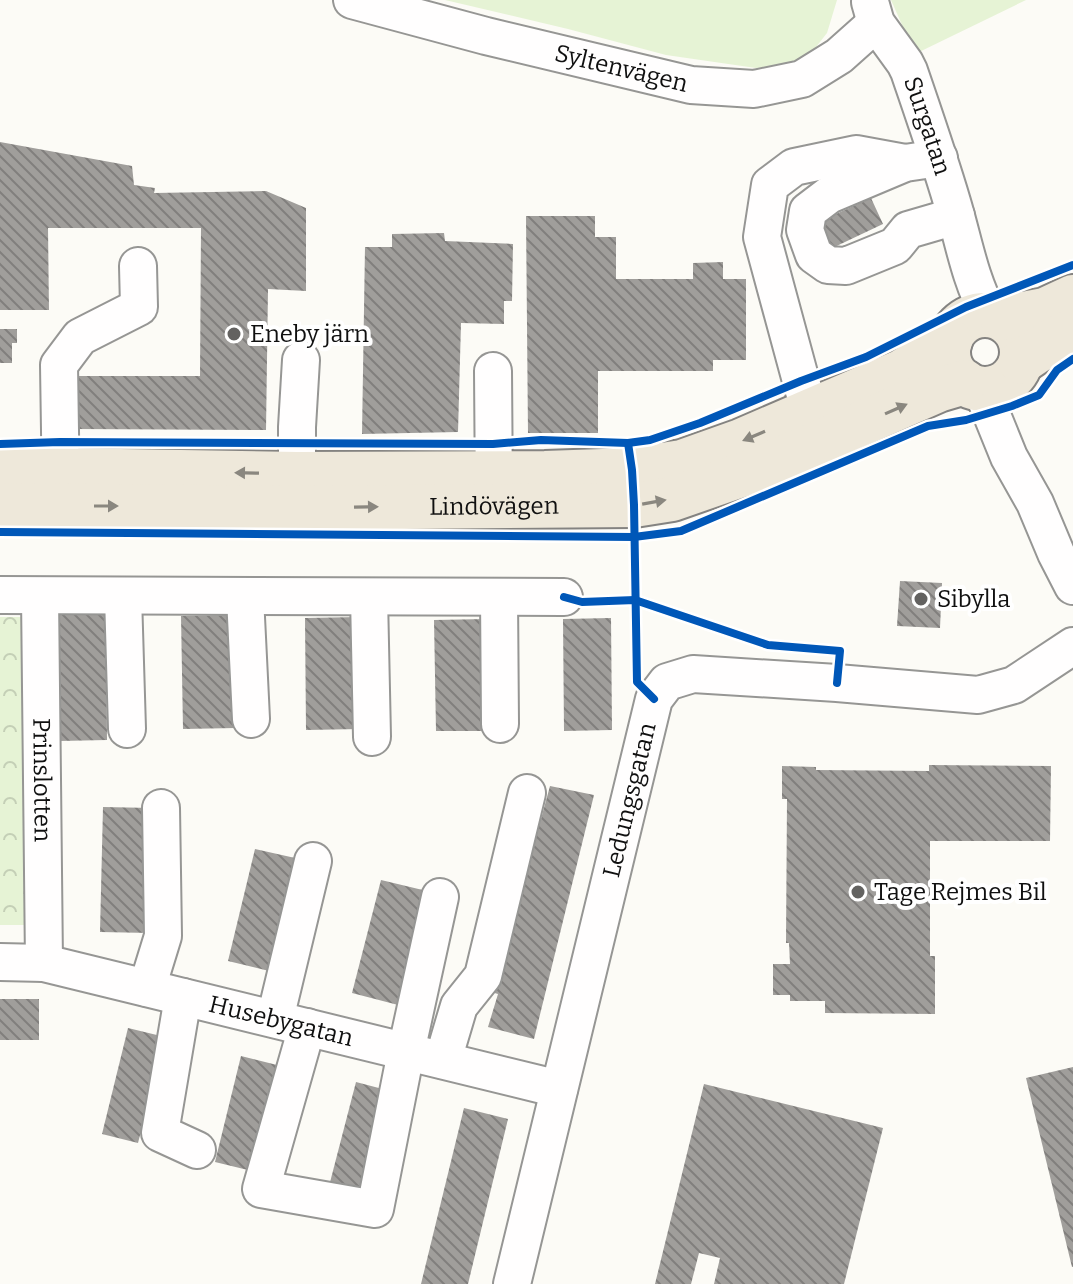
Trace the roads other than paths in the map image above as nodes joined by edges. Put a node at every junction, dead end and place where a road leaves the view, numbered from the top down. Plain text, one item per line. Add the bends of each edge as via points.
1 (352, 0) edge
2 (873, 12) edge
3 (922, 160) junction
4 (956, 216) junction
5 (138, 266) dead end
6 (1073, 297) edge
7 (976, 324) junction
8 (1073, 331) edge
9 (301, 360) dead end
10 (493, 371) dead end
11 (993, 379) junction
12 (816, 427) junction
13 (0, 469) edge
14 (61, 488) junction
15 (494, 489) junction
16 (297, 491) junction
17 (0, 505) edge
18 (1073, 586) edge
19 (0, 595) edge
20 (40, 596) junction
21 (123, 596) junction
22 (245, 597) junction
23 (369, 597) junction
24 (499, 597) junction
25 (564, 597) dead end
26 (1073, 646) edge
27 (251, 719) dead end
28 (500, 724) dead end
29 (127, 729) dead end
30 (372, 737) dead end
31 (527, 793) dead end
32 (161, 808) dead end
33 (313, 861) dead end
34 (440, 897) dead end
35 (0, 962) edge
36 (44, 963) junction
37 (147, 988) junction
38 (183, 997) junction
39 (291, 1023) junction
40 (406, 1052) junction
41 (443, 1060) junction
42 (559, 1089) junction
43 (197, 1150) dead end
44 (512, 1284) edge

1 - 2 street, Syltenvägen via 691,85 754,89 802,79 839,56
2 - 3 street, Surgatan via 905,63 926,118
3 - 4 street, Surgatan
3 - 4 street via 829,195 808,211 805,230 814,255 828,265 846,266 895,246 908,230
3 - 12 street via 856,154 794,167 770,185 762,237
4 - 7 street, Surgatan via 979,295
5 - 14 street via 139,307 80,337 59,365
6 - 7 main road, Lindövägen via 1045,310
7 - 11 main road via 948,354 951,367 959,377
7 - 11 main road via 1012,326 1019,337 1022,349
7 - 12 main road, Lindövägen
8 - 11 main road, Lindövägen
9 - 16 street
10 - 15 street
12 -> 11 main road, Lindövägen
11 - 18 street via 1009,457
12 - 15 main road, Lindövägen via 741,441 682,462
13 - 14 main road, Lindövägen
14 - 16 main road, Lindövägen
14 - 17 main road, Lindövägen
15 - 16 main road, Lindövägen
19 - 20 street
20 - 21 street
20 - 36 street, Prinslotten
21 - 22 street
21 - 29 street
22 - 23 street
22 - 27 street
23 - 24 street
23 - 30 street
24 - 25 street
24 - 28 street
26 - 42 street, Ledungsgatan via 1014,685 978,695 693,674 667,682 654,699
31 - 41 street via 483,976 459,1006
32 - 37 street via 163,936
33 - 39 street
34 - 40 street
35 - 36 street, Husebygatan
36 - 37 street, Husebygatan
37 - 38 street, Husebygatan
38 - 39 street, Husebygatan
38 - 43 street via 160,1133
39 - 40 street, Husebygatan
39 - 40 street via 261,1189 375,1209
40 - 41 street, Husebygatan
41 - 42 street, Husebygatan
42 - 44 street, Ledungsgatan

